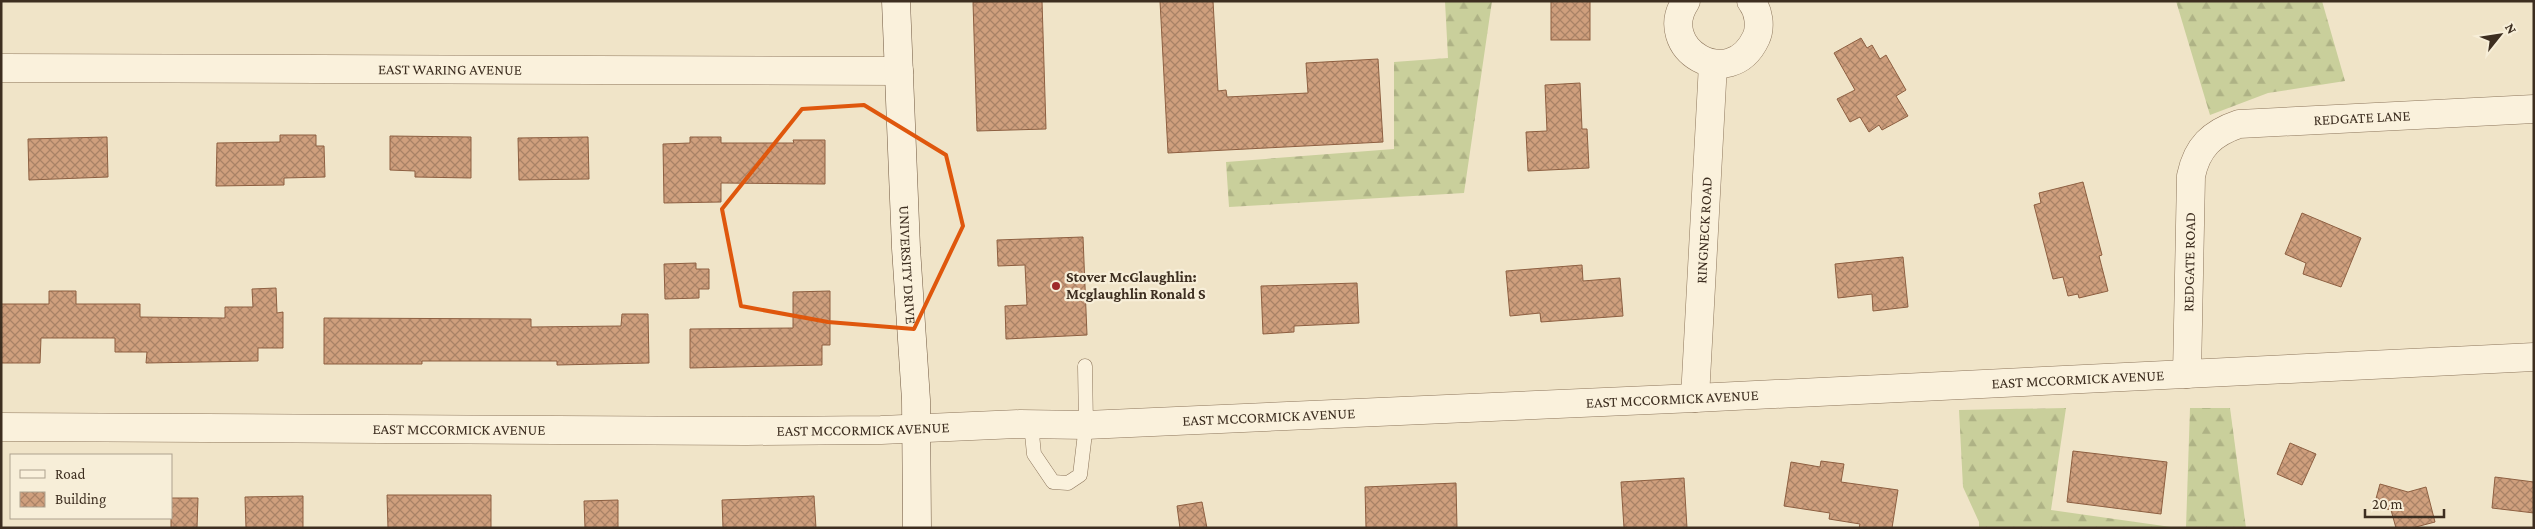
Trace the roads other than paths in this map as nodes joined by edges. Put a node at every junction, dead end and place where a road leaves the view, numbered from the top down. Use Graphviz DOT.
graph roads {
  1 [pos="896,1"];
  2 [pos="1686,1"];
  3 [pos="1751,1"];
  4 [pos="1713,64"];
  5 [pos="1,68"];
  6 [pos="899,71"];
  7 [pos="2534,109"];
  8 [pos="2199,150"];
  9 [pos="2534,357"];
  10 [pos="1085,366"];
  11 [pos="2187,374"];
  12 [pos="1695,398"];
  13 [pos="1031,424"];
  14 [pos="1086,425"];
  15 [pos="1,427"];
  16 [pos="917,429"];
  17 [pos="917,528"];
  1 -- 6 [label="street, UNIVERSITY DRIVE"];
  2 -- 4 [label="street"];
  3 -- 4 [label="street"];
  4 -- 12 [label="street, RINGNECK ROAD"];
  5 -- 6 [label="street, EAST WARING AVENUE"];
  6 -- 16 [label="street, UNIVERSITY DRIVE"];
  7 -- 8 [label="street, REDGATE LANE"];
  8 -- 11 [label="street, REDGATE ROAD"];
  9 -- 11 [label="street, EAST MCCORMICK AVENUE"];
  10 -- 14 [label="lane"];
  11 -- 12 [label="street, EAST MCCORMICK AVENUE"];
  12 -- 14 [label="street, EAST MCCORMICK AVENUE"];
  13 -- 14 [label="street, EAST MCCORMICK AVENUE"];
  13 -- 14 [label="lane"];
  13 -- 16 [label="street, EAST MCCORMICK AVENUE"];
  15 -- 16 [label="street, EAST MCCORMICK AVENUE"];
  16 -- 17 [label="street, UNIVERSITY DRIVE"];
}
